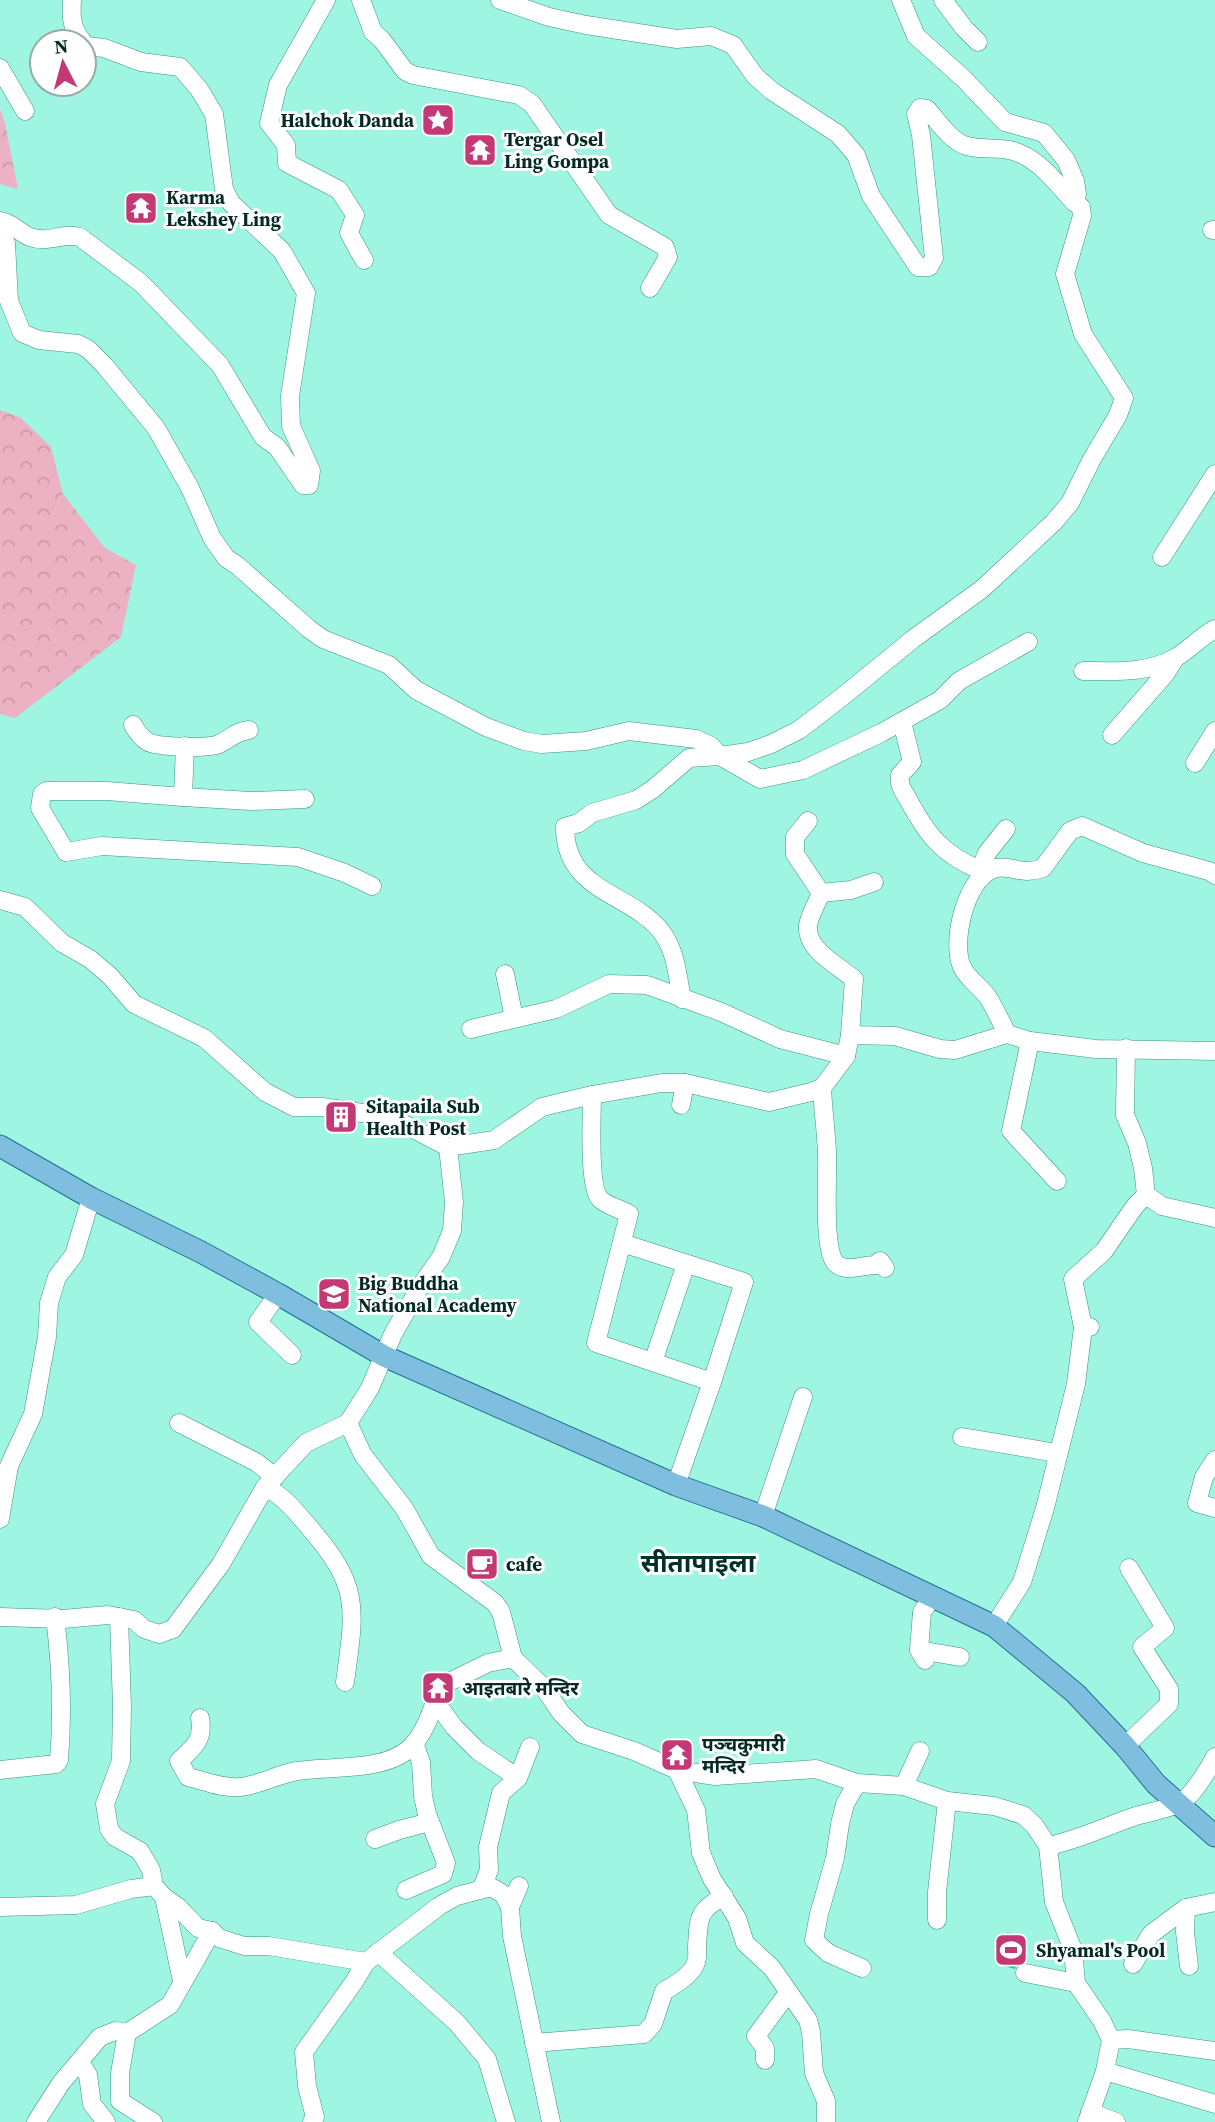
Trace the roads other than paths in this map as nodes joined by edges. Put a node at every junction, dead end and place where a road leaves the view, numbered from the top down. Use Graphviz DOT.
graph roads {
  1 [pos="72,0"];
  2 [pos="326,0"];
  3 [pos="360,0"];
  4 [pos="500,0"];
  5 [pos="901,0"];
  6 [pos="943,0"];
  7 [pos="74,28"];
  8 [pos="978,42"];
  9 [pos="98,47"];
  10 [pos="0,68"];
  11 [pos="25,111"];
  12 [pos="1074,202"];
  13 [pos="0,221"];
  14 [pos="0,233"];
  15 [pos="364,260"];
  16 [pos="650,288"];
  17 [pos="1215,474"];
  18 [pos="1162,557"];
  19 [pos="1215,629"];
  20 [pos="1028,642"];
  21 [pos="1175,658"];
  22 [pos="1083,671"];
  23 [pos="902,722"];
  24 [pos="134,725"];
  25 [pos="249,730"];
  26 [pos="1215,731"];
  27 [pos="1112,735"];
  28 [pos="185,746"];
  29 [pos="720,756"];
  30 [pos="1195,763"];
  31 [pos="183,797"];
  32 [pos="305,799"];
  33 [pos="808,821"];
  34 [pos="1102,825"];
  35 [pos="1006,829"];
  36 [pos="1143,853"];
  37 [pos="981,872"];
  38 [pos="1215,875"];
  39 [pos="874,882"];
  40 [pos="372,886"];
  41 [pos="821,893"];
  42 [pos="0,900"];
  43 [pos="505,974"];
  44 [pos="681,999"];
  45 [pos="514,1018"];
  46 [pos="471,1030"];
  47 [pos="1007,1034"];
  48 [pos="850,1035"];
  49 [pos="1030,1041"];
  50 [pos="1126,1048"];
  51 [pos="1215,1051"];
  52 [pos="846,1056"];
  53 [pos="685,1083"];
  54 [pos="822,1088"];
  55 [pos="592,1095"];
  56 [pos="681,1105"];
  57 [pos="0,1146"];
  58 [pos="449,1147"];
  59 [pos="1057,1181"];
  60 [pos="1146,1195"];
  61 [pos="91,1198"];
  62 [pos="1215,1218"];
  63 [pos="622,1243"];
  64 [pos="686,1264"];
  65 [pos="885,1268"];
  66 [pos="278,1294"];
  67 [pos="292,1355"];
  68 [pos="384,1356"];
  69 [pos="653,1362"];
  70 [pos="712,1382"];
  71 [pos="803,1397"];
  72 [pos="179,1423"];
  73 [pos="348,1423"];
  74 [pos="962,1437"];
  75 [pos="1057,1452"];
  76 [pos="1215,1460"];
  77 [pos="270,1482"];
  78 [pos="676,1485"];
  79 [pos="1215,1508"];
  80 [pos="764,1516"];
  81 [pos="0,1519"];
  82 [pos="1129,1568"];
  83 [pos="932,1597"];
  84 [pos="0,1617"];
  85 [pos="55,1617"];
  86 [pos="119,1617"];
  87 [pos="994,1626"];
  88 [pos="960,1657"];
  89 [pos="513,1658"];
  90 [pos="345,1682"];
  91 [pos="435,1701"];
  92 [pos="200,1718"];
  93 [pos="414,1743"];
  94 [pos="1125,1746"];
  95 [pos="920,1751"];
  96 [pos="1215,1757"];
  97 [pos="0,1770"];
  98 [pos="677,1770"];
  99 [pos="858,1783"];
  100 [pos="904,1786"];
  101 [pos="947,1801"];
  102 [pos="1179,1804"];
  103 [pos="430,1822"];
  104 [pos="1215,1836"];
  105 [pos="375,1839"];
  106 [pos="1048,1846"];
  107 [pos="519,1886"];
  108 [pos="482,1888"];
  109 [pos="406,1890"];
  110 [pos="159,1892"];
  111 [pos="724,1896"];
  112 [pos="1215,1902"];
  113 [pos="0,1907"];
  114 [pos="510,1907"];
  115 [pos="1186,1908"];
  116 [pos="937,1920"];
  117 [pos="212,1931"];
  118 [pos="372,1957"];
  119 [pos="1133,1964"];
  120 [pos="1189,1966"];
  121 [pos="862,1968"];
  122 [pos="1025,1973"];
  123 [pos="182,1981"];
  124 [pos="1076,1983"];
  125 [pos="788,1993"];
  126 [pos="127,2033"];
  127 [pos="1111,2040"];
  128 [pos="534,2043"];
  129 [pos="1215,2051"];
  130 [pos="765,2060"];
  131 [pos="80,2062"];
  132 [pos="1105,2071"];
  133 [pos="1215,2104"];
  134 [pos="1089,2117"];
  135 [pos="36,2122"];
  136 [pos="106,2122"];
  137 [pos="153,2122"];
  138 [pos="312,2122"];
  139 [pos="506,2122"];
  140 [pos="551,2122"];
  141 [pos="826,2122"];
  142 [pos="1116,2122"];
  1 -- 7 [label="street"];
  2 -- 15 [label="street"];
  3 -- 16 [label="street"];
  4 -- 12 [label="street"];
  5 -- 12 [label="street"];
  6 -- 8 [label="street"];
  9 -- 13 [label="street"];
  10 -- 11 [label="street"];
  12 -- 29 [label="street"];
  14 -- 29 [label="street"];
  17 -- 18 [label="street"];
  19 -- 21 [label="street"];
  20 -- 23 [label="street"];
  21 -- 22 [label="street"];
  21 -- 27 [label="street"];
  23 -- 29 [label="street"];
  23 -- 37 [label="street"];
  24 -- 28 [label="street"];
  25 -- 28 [label="street"];
  26 -- 30 [label="street"];
  28 -- 31 [label="street"];
  29 -- 44 [label="street"];
  31 -- 32 [label="street"];
  31 -- 40 [label="street"];
  33 -- 41 [label="street"];
  34 -- 36 [label="street"];
  35 -- 37 [label="street"];
  36 -- 37 [label="street"];
  36 -- 38 [label="street"];
  37 -- 47 [label="street"];
  39 -- 41 [label="street"];
  41 -- 48 [label="street"];
  42 -- 58 [label="street"];
  43 -- 45 [label="street"];
  44 -- 45 [label="street"];
  44 -- 52 [label="street"];
  45 -- 46 [label="street"];
  47 -- 48 [label="street"];
  47 -- 49 [label="street"];
  48 -- 52 [label="street"];
  49 -- 50 [label="street"];
  49 -- 59 [label="street"];
  50 -- 51 [label="street"];
  50 -- 60 [label="street"];
  52 -- 54 [label="street"];
  53 -- 54 [label="street"];
  53 -- 55 [label="street"];
  53 -- 56 [label="street"];
  54 -- 65 [label="street"];
  55 -- 58 [label="street"];
  55 -- 63 [label="street"];
  57 -- 61 [label="main road"];
  58 -- 68 [label="street"];
  60 -- 62 [label="street"];
  60 -- 75 [label="street"];
  61 -- 66 [label="main road"];
  61 -- 81 [label="street"];
  63 -- 64 [label="street"];
  63 -- 69 [label="street"];
  64 -- 69 [label="street"];
  64 -- 70 [label="street"];
  66 -- 67 [label="street"];
  66 -- 68 [label="main road"];
  68 -- 73 [label="street"];
  68 -- 78 [label="main road"];
  69 -- 70 [label="street"];
  70 -- 78 [label="street"];
  71 -- 80 [label="street"];
  72 -- 77 [label="street"];
  73 -- 77 [label="street"];
  73 -- 89 [label="street"];
  74 -- 75 [label="street"];
  75 -- 87 [label="street"];
  76 -- 79 [label="street"];
  77 -- 86 [label="street"];
  77 -- 90 [label="street"];
  78 -- 80 [label="main road"];
  80 -- 83 [label="main road"];
  82 -- 94 [label="street"];
  83 -- 87 [label="main road"];
  83 -- 88 [label="street"];
  84 -- 85 [label="street"];
  85 -- 86 [label="street"];
  85 -- 97 [label="street"];
  86 -- 110 [label="street"];
  87 -- 94 [label="main road"];
  89 -- 91 [label="street"];
  89 -- 98 [label="street"];
  91 -- 93 [label="street"];
  91 -- 108 [label="street"];
  92 -- 93 [label="street"];
  93 -- 103 [label="street"];
  94 -- 102 [label="main road"];
  95 -- 100 [label="street"];
  96 -- 102 [label="street"];
  98 -- 99 [label="street"];
  98 -- 111 [label="street"];
  99 -- 100 [label="street"];
  99 -- 121 [label="street"];
  100 -- 101 [label="street"];
  101 -- 106 [label="street"];
  101 -- 116 [label="street"];
  102 -- 104 [label="main road"];
  102 -- 106 [label="street"];
  103 -- 105 [label="street"];
  103 -- 109 [label="street"];
  106 -- 124 [label="street"];
  107 -- 114 [label="street"];
  108 -- 114 [label="street"];
  108 -- 118 [label="street"];
  110 -- 113 [label="street"];
  110 -- 117 [label="street"];
  110 -- 123 [label="street"];
  111 -- 125 [label="street"];
  111 -- 128 [label="street"];
  112 -- 115 [label="street"];
  114 -- 128 [label="street"];
  115 -- 119 [label="street"];
  115 -- 120 [label="street"];
  117 -- 118 [label="street"];
  117 -- 123 [label="street"];
  118 -- 138 [label="street"];
  118 -- 139 [label="street"];
  122 -- 124 [label="street"];
  123 -- 126 [label="street"];
  124 -- 127 [label="street"];
  125 -- 130 [label="street"];
  125 -- 141 [label="street"];
  126 -- 131 [label="street"];
  126 -- 137 [label="street"];
  127 -- 129 [label="street"];
  127 -- 132 [label="street"];
  128 -- 140 [label="street"];
  131 -- 135 [label="street"];
  131 -- 136 [label="street"];
  132 -- 133 [label="street"];
  132 -- 134 [label="street"];
  134 -- 142 [label="street"];
}
